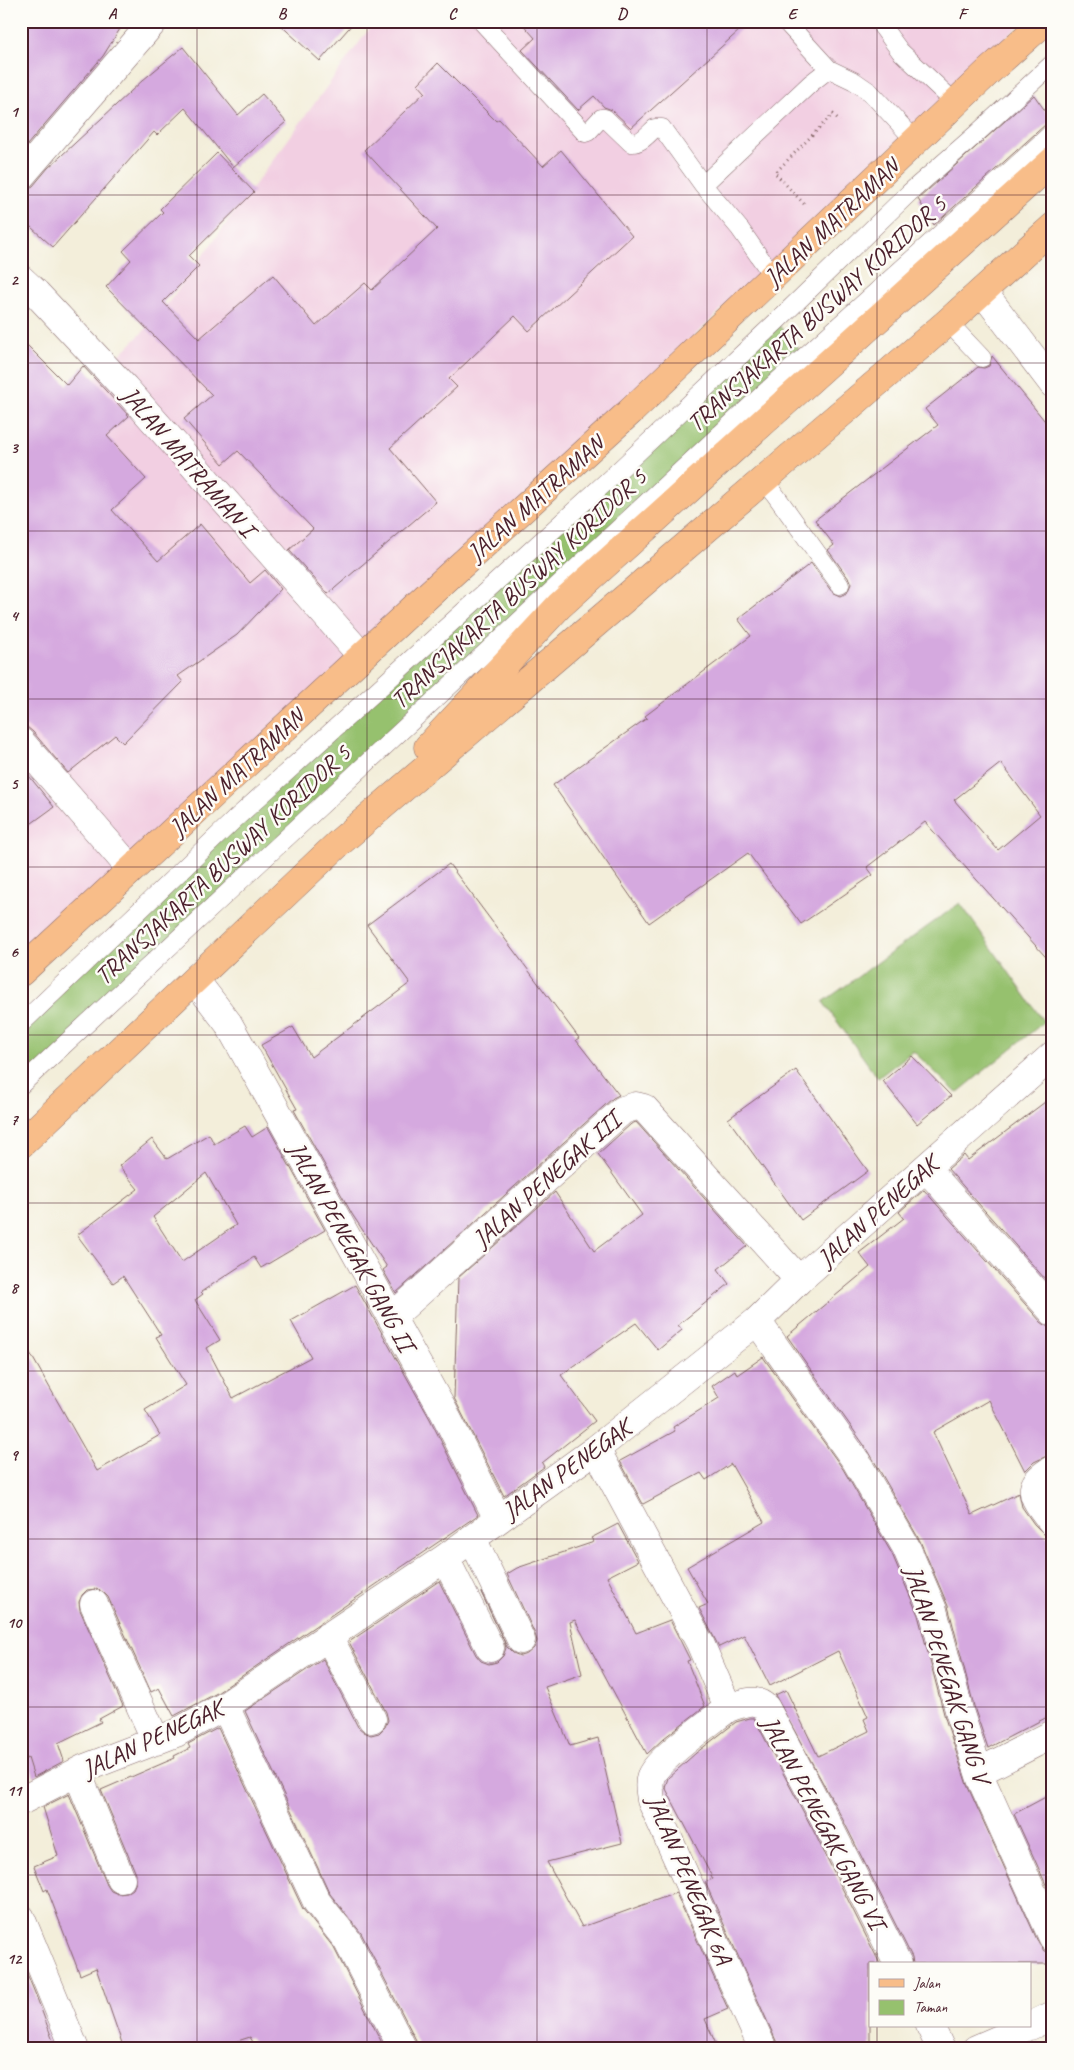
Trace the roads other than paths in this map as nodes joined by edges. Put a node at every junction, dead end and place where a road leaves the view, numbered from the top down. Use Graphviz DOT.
graph roads {
  1 [pos="154,21"];
  2 [pos="481,21"];
  3 [pos="785,21"];
  4 [pos="878,21"];
  5 [pos="1027,21"];
  6 [pos="1045,21"];
  7 [pos="1053,63"];
  8 [pos="829,69"];
  9 [pos="952,99"];
  10 [pos="1053,132"];
  11 [pos="911,136"];
  12 [pos="1053,161"];
  13 [pos="21,176"];
  14 [pos="703,185"];
  15 [pos="1053,228"];
  16 [pos="768,268"];
  17 [pos="21,279"];
  18 [pos="983,292"];
  19 [pos="948,322"];
  20 [pos="982,358"];
  21 [pos="1053,384"];
  22 [pos="764,479"];
  23 [pos="840,585"];
  24 [pos="353,646"];
  25 [pos="21,742"];
  26 [pos="340,842"];
  27 [pos="124,861"];
  28 [pos="21,958"];
  29 [pos="21,972"];
  30 [pos="195,980"];
  31 [pos="21,1024"];
  32 [pos="1053,1055"];
  33 [pos="21,1085"];
  34 [pos="21,1144"];
  35 [pos="926,1168"];
  36 [pos="799,1280"];
  37 [pos="1053,1312"];
  38 [pos="392,1317"];
  39 [pos="757,1321"];
  40 [pos="596,1450"];
  41 [pos="1053,1469"];
  42 [pos="498,1520"];
  43 [pos="1053,1523"];
  44 [pos="472,1538"];
  45 [pos="445,1558"];
  46 [pos="94,1604"];
  47 [pos="328,1636"];
  48 [pos="521,1640"];
  49 [pos="490,1648"];
  50 [pos="225,1706"];
  51 [pos="728,1708"];
  52 [pos="372,1719"];
  53 [pos="1053,1734"];
  54 [pos="156,1741"];
  55 [pos="77,1772"];
  56 [pos="979,1772"];
  57 [pos="21,1800"];
  58 [pos="121,1879"];
  59 [pos="21,1918"];
  60 [pos="1053,1938"];
  61 [pos="897,1962"];
  62 [pos="1053,2015"];
  63 [pos="931,2028"];
  64 [pos="1027,2033"];
  65 [pos="75,2049"];
  66 [pos="403,2049"];
  67 [pos="763,2049"];
  68 [pos="941,2049"];
  69 [pos="976,2049"];
  1 -- 13 [label="street"];
  2 -- 14 [label="lane"];
  3 -- 8 [label="lane"];
  4 -- 9 [label="lane"];
  5 -- 9 [label="main road, JALAN MATRAMAN"];
  6 -- 29 [label="main road, JALAN MATRAMAN"];
  7 -- 31 [label="lane, TRANSJAKARTA BUSWAY KORIDOR 5"];
  8 -- 11 [label="lane"];
  8 -- 14 [label="lane"];
  9 -- 11 [label="main road, JALAN MATRAMAN"];
  10 -- 33 [label="lane, TRANSJAKARTA BUSWAY KORIDOR 5"];
  11 -- 16 [label="main road, JALAN MATRAMAN"];
  12 -- 26 [label="main road"];
  14 -- 16 [label="lane"];
  15 -- 18 [label="main road"];
  16 -- 24 [label="main road, JALAN MATRAMAN"];
  17 -- 24 [label="street, JALAN MATRAMAN I"];
  18 -- 19 [label="main road"];
  18 -- 21 [label="street"];
  19 -- 20 [label="lane"];
  19 -- 22 [label="main road"];
  22 -- 23 [label="lane"];
  22 -- 26 [label="main road"];
  24 -- 27 [label="main road, JALAN MATRAMAN"];
  25 -- 27 [label="street"];
  26 -- 30 [label="main road"];
  27 -- 28 [label="main road, JALAN MATRAMAN"];
  30 -- 34 [label="main road"];
  30 -- 38 [label="street, JALAN PENEGAK GANG II"];
  32 -- 35 [label="street, JALAN PENEGAK"];
  35 -- 36 [label="street, JALAN PENEGAK"];
  35 -- 37 [label="street"];
  36 -- 38 [label="street, JALAN PENEGAK III"];
  36 -- 39 [label="street, JALAN PENEGAK"];
  38 -- 42 [label="street, JALAN PENEGAK GANG II"];
  39 -- 40 [label="street, JALAN PENEGAK"];
  39 -- 56 [label="street, JALAN PENEGAK GANG V"];
  40 -- 42 [label="street, JALAN PENEGAK"];
  40 -- 51 [label="street, JALAN PENEGAK GANG VI"];
  41 -- 43 [label="street"];
  42 -- 44 [label="street, JALAN PENEGAK"];
  44 -- 45 [label="street, JALAN PENEGAK"];
  44 -- 48 [label="street"];
  45 -- 47 [label="street, JALAN PENEGAK"];
  45 -- 49 [label="street"];
  46 -- 54 [label="street"];
  47 -- 50 [label="street, JALAN PENEGAK"];
  47 -- 52 [label="street"];
  50 -- 54 [label="street, JALAN PENEGAK"];
  50 -- 66 [label="street"];
  51 -- 61 [label="street, JALAN PENEGAK GANG VI"];
  51 -- 67 [label="street, JALAN PENEGAK 6A"];
  53 -- 56 [label="street"];
  54 -- 55 [label="street, JALAN PENEGAK"];
  55 -- 57 [label="street, JALAN PENEGAK"];
  55 -- 58 [label="street"];
  56 -- 60 [label="street, JALAN PENEGAK GANG V"];
  59 -- 65 [label="street"];
  62 -- 64 [label="street"];
  63 -- 68 [label="street"];
  64 -- 69 [label="street"];
}
